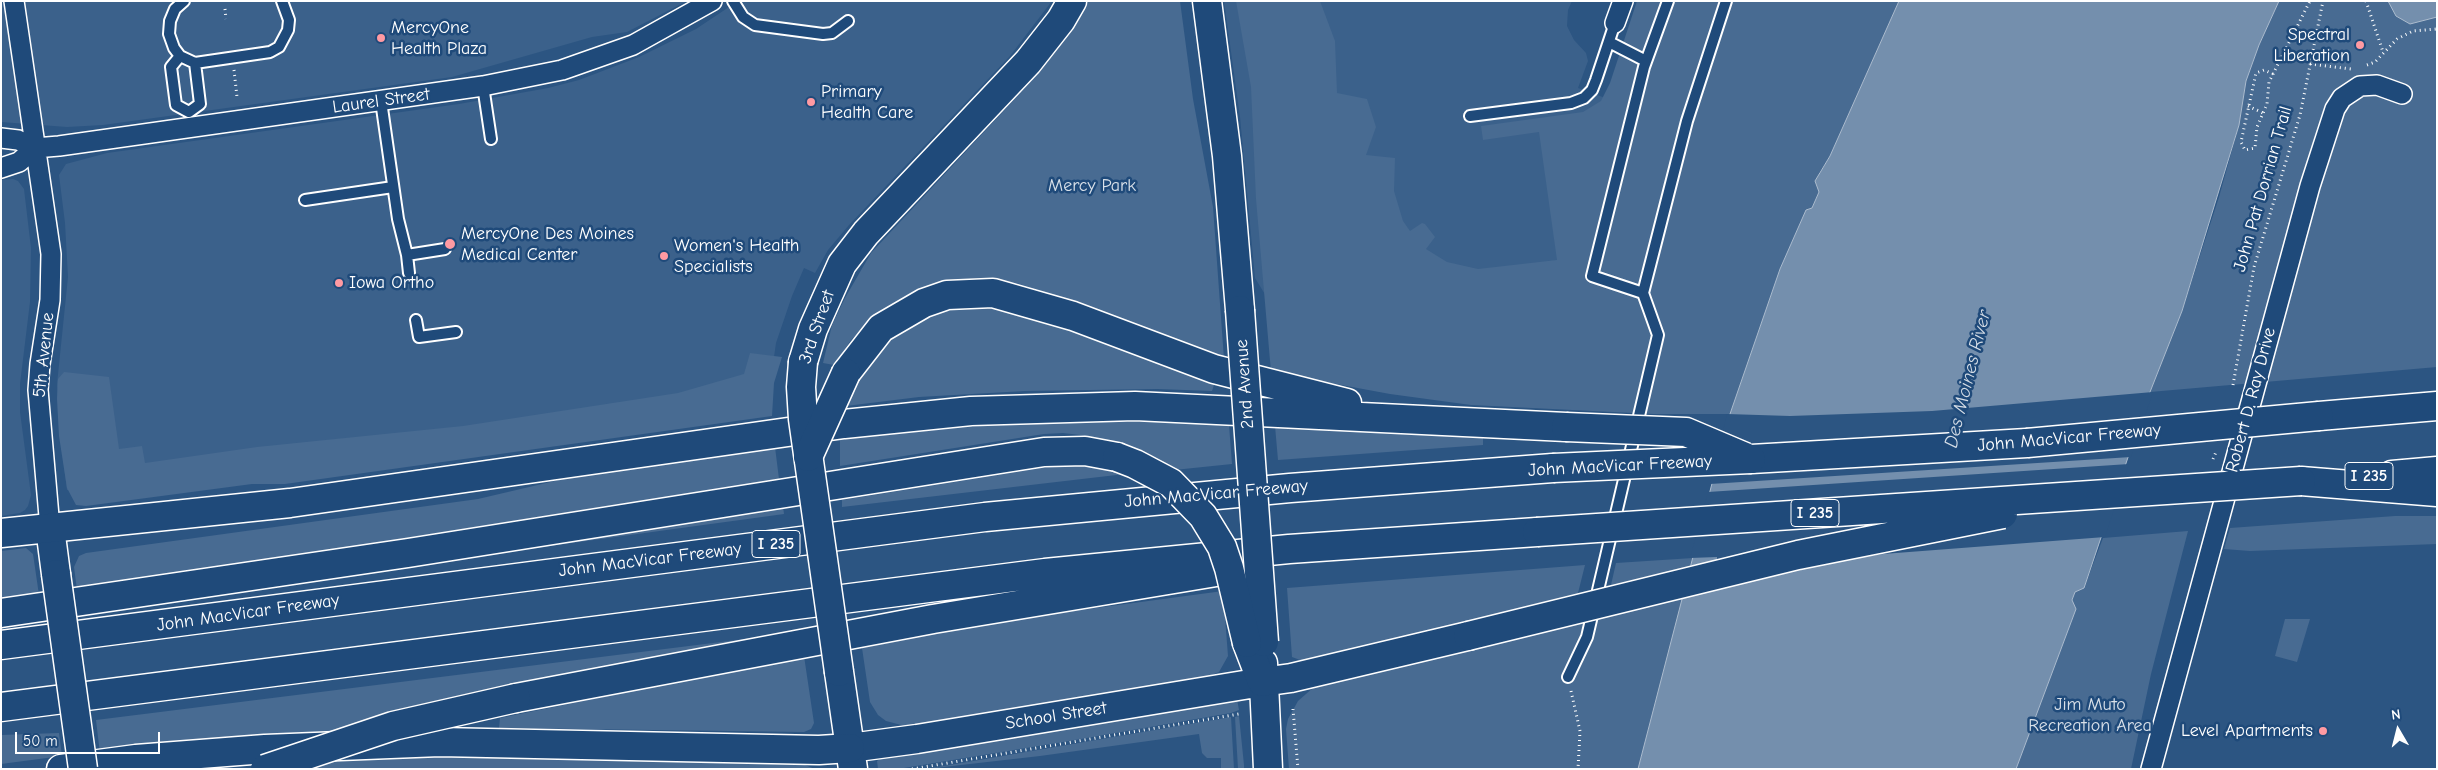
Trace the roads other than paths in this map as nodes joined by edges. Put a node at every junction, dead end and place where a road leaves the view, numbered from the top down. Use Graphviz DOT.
graph roads {
  1 [pos="14,1"];
  2 [pos="184,1"];
  3 [pos="282,1"];
  4 [pos="712,1"];
  5 [pos="733,1"];
  6 [pos="1072,1"];
  7 [pos="1208,1"];
  8 [pos="1623,1"];
  9 [pos="1668,1"];
  10 [pos="1726,1"];
  11 [pos="848,21"];
  12 [pos="1615,23"];
  13 [pos="1609,42"];
  14 [pos="180,56"];
  15 [pos="1646,61"];
  16 [pos="195,63"];
  17 [pos="483,86"];
  18 [pos="2402,94"];
  19 [pos="381,101"];
  20 [pos="1470,116"];
  21 [pos="190,120"];
  22 [pos="1,138"];
  23 [pos="491,139"];
  24 [pos="35,148"];
  25 [pos="1,168"];
  26 [pos="394,187"];
  27 [pos="305,200"];
  28 [pos="445,249"];
  29 [pos="407,255"];
  30 [pos="410,273"];
  31 [pos="1643,293"];
  32 [pos="416,320"];
  33 [pos="456,332"];
  34 [pos="2437,406"];
  35 [pos="1402,418"];
  36 [pos="808,457"];
  37 [pos="1751,459"];
  38 [pos="2437,471"];
  39 [pos="2301,481"];
  40 [pos="2437,492"];
  41 [pos="2092,494"];
  42 [pos="50,528"];
  43 [pos="1,533"];
  44 [pos="1422,540"];
  45 [pos="1,613"];
  46 [pos="1255,643"];
  47 [pos="1,645"];
  48 [pos="1568,677"];
  49 [pos="1262,682"];
  50 [pos="1,707"];
  51 [pos="851,758"];
  52 [pos="62,769"];
  53 [pos="83,769"];
  54 [pos="266,769"];
  55 [pos="1268,769"];
  56 [pos="2151,769"];
  1 -- 24 [label="street, 5th Avenue"];
  2 -- 14 [label="lane"];
  3 -- 16 [label="lane"];
  4 -- 17 [label="street, Laurel Street"];
  5 -- 11 [label="lane"];
  6 -- 36 [label="main road, 3rd Street, bridge"];
  7 -- 46 [label="main road, 2nd Avenue, bridge"];
  8 -- 12 [label="street"];
  9 -- 15 [label="lane"];
  10 -- 31 [label="lane"];
  12 -- 13 [label="lane"];
  13 -- 15 [label="lane"];
  13 -- 20 [label="lane"];
  14 -- 16 [label="lane"];
  14 -- 21 [label="lane"];
  15 -- 31 [label="lane"];
  16 -- 21 [label="lane"];
  17 -- 19 [label="street, Laurel Street"];
  17 -- 23 [label="lane"];
  18 -- 56 [label="street, Robert D. Ray Drive"];
  19 -- 21 [label="street, Laurel Street"];
  19 -- 26 [label="lane"];
  21 -- 24 [label="street, Laurel Street"];
  22 -- 24 [label="street, Laurel Street"];
  24 -- 25 [label="street"];
  24 -- 42 [label="street, 5th Avenue"];
  26 -- 27 [label="lane"];
  26 -- 29 [label="lane"];
  28 -- 29 [label="lane"];
  29 -- 30 [label="lane"];
  31 -- 48 [label="lane"];
  32 -- 33 [label="lane"];
  34 -- 37 [label="main road, John MacVicar Freeway / I 235, bridge"];
  35 -- 36 [label="main road, bridge"];
  35 -- 37 [label="main road, bridge"];
  35 -- 42 [label="main road"];
  36 -- 51 [label="main road, 3rd Street, bridge"];
  37 -- 47 [label="main road, John MacVicar Freeway / I 235, bridge"];
  38 -- 39 [label="main road, I 235"];
  39 -- 40 [label="main road"];
  39 -- 41 [label="main road, I 235, bridge"];
  41 -- 44 [label="main road, I 235, bridge"];
  41 -- 49 [label="main road, School Street, bridge"];
  42 -- 43 [label="main road"];
  42 -- 53 [label="main road, 5th Avenue, bridge"];
  44 -- 50 [label="main road, I 235"];
  44 -- 54 [label="main road, bridge"];
  45 -- 46 [label="main road, bridge"];
  46 -- 49 [label="main road"];
  49 -- 51 [label="main road, School Street"];
  49 -- 55 [label="main road"];
  51 -- 52 [label="main road, School Street"];
}
